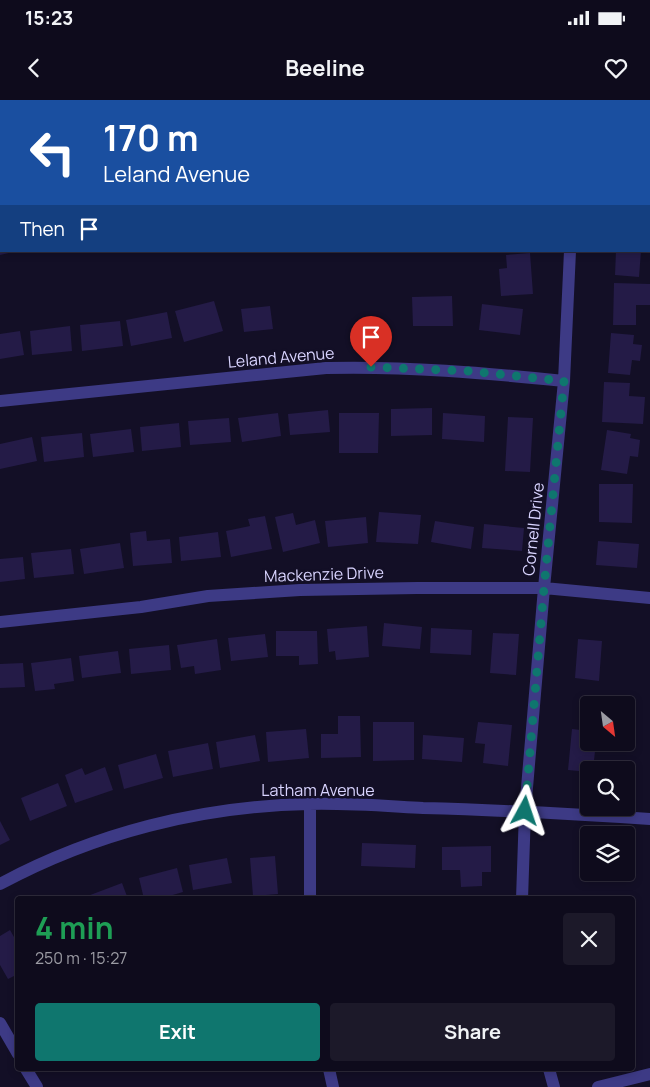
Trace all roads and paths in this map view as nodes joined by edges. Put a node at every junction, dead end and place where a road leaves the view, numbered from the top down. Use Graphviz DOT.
graph roads {
  1 [pos="570,252"];
  2 [pos="564,381"];
  3 [pos="0,401"];
  4 [pos="544,588"];
  5 [pos="650,598"];
  6 [pos="0,622"];
  7 [pos="310,804"];
  8 [pos="525,811"];
  9 [pos="650,820"];
  10 [pos="0,884"];
  11 [pos="310,896"];
  12 [pos="522,896"];
  13 [pos="0,1023"];
  14 [pos="15,1049"];
  15 [pos="27,1071"];
  16 [pos="329,1071"];
  17 [pos="550,1071"];
  18 [pos="650,1074"];
  19 [pos="36,1087"];
  20 [pos="333,1087"];
  21 [pos="554,1087"];
  22 [pos="598,1087"];
  1 -- 2 [label="street, Cornell Drive"];
  2 -- 3 [label="street, Leland Avenue"];
  2 -- 4 [label="street, Cornell Drive"];
  4 -- 5 [label="street, Mackenzie Drive"];
  4 -- 6 [label="street, Mackenzie Drive"];
  4 -- 8 [label="street, Cornell Drive"];
  7 -- 8 [label="street, Latham Avenue"];
  7 -- 10 [label="street, Latham Avenue"];
  7 -- 11 [label="street"];
  8 -- 9 [label="street, Latham Avenue"];
  8 -- 12 [label="street, Cornell Drive"];
  13 -- 14 [label="street"];
  15 -- 19 [label="street"];
  16 -- 20 [label="street"];
  17 -- 21 [label="street"];
  18 -- 22 [label="street"];
}
